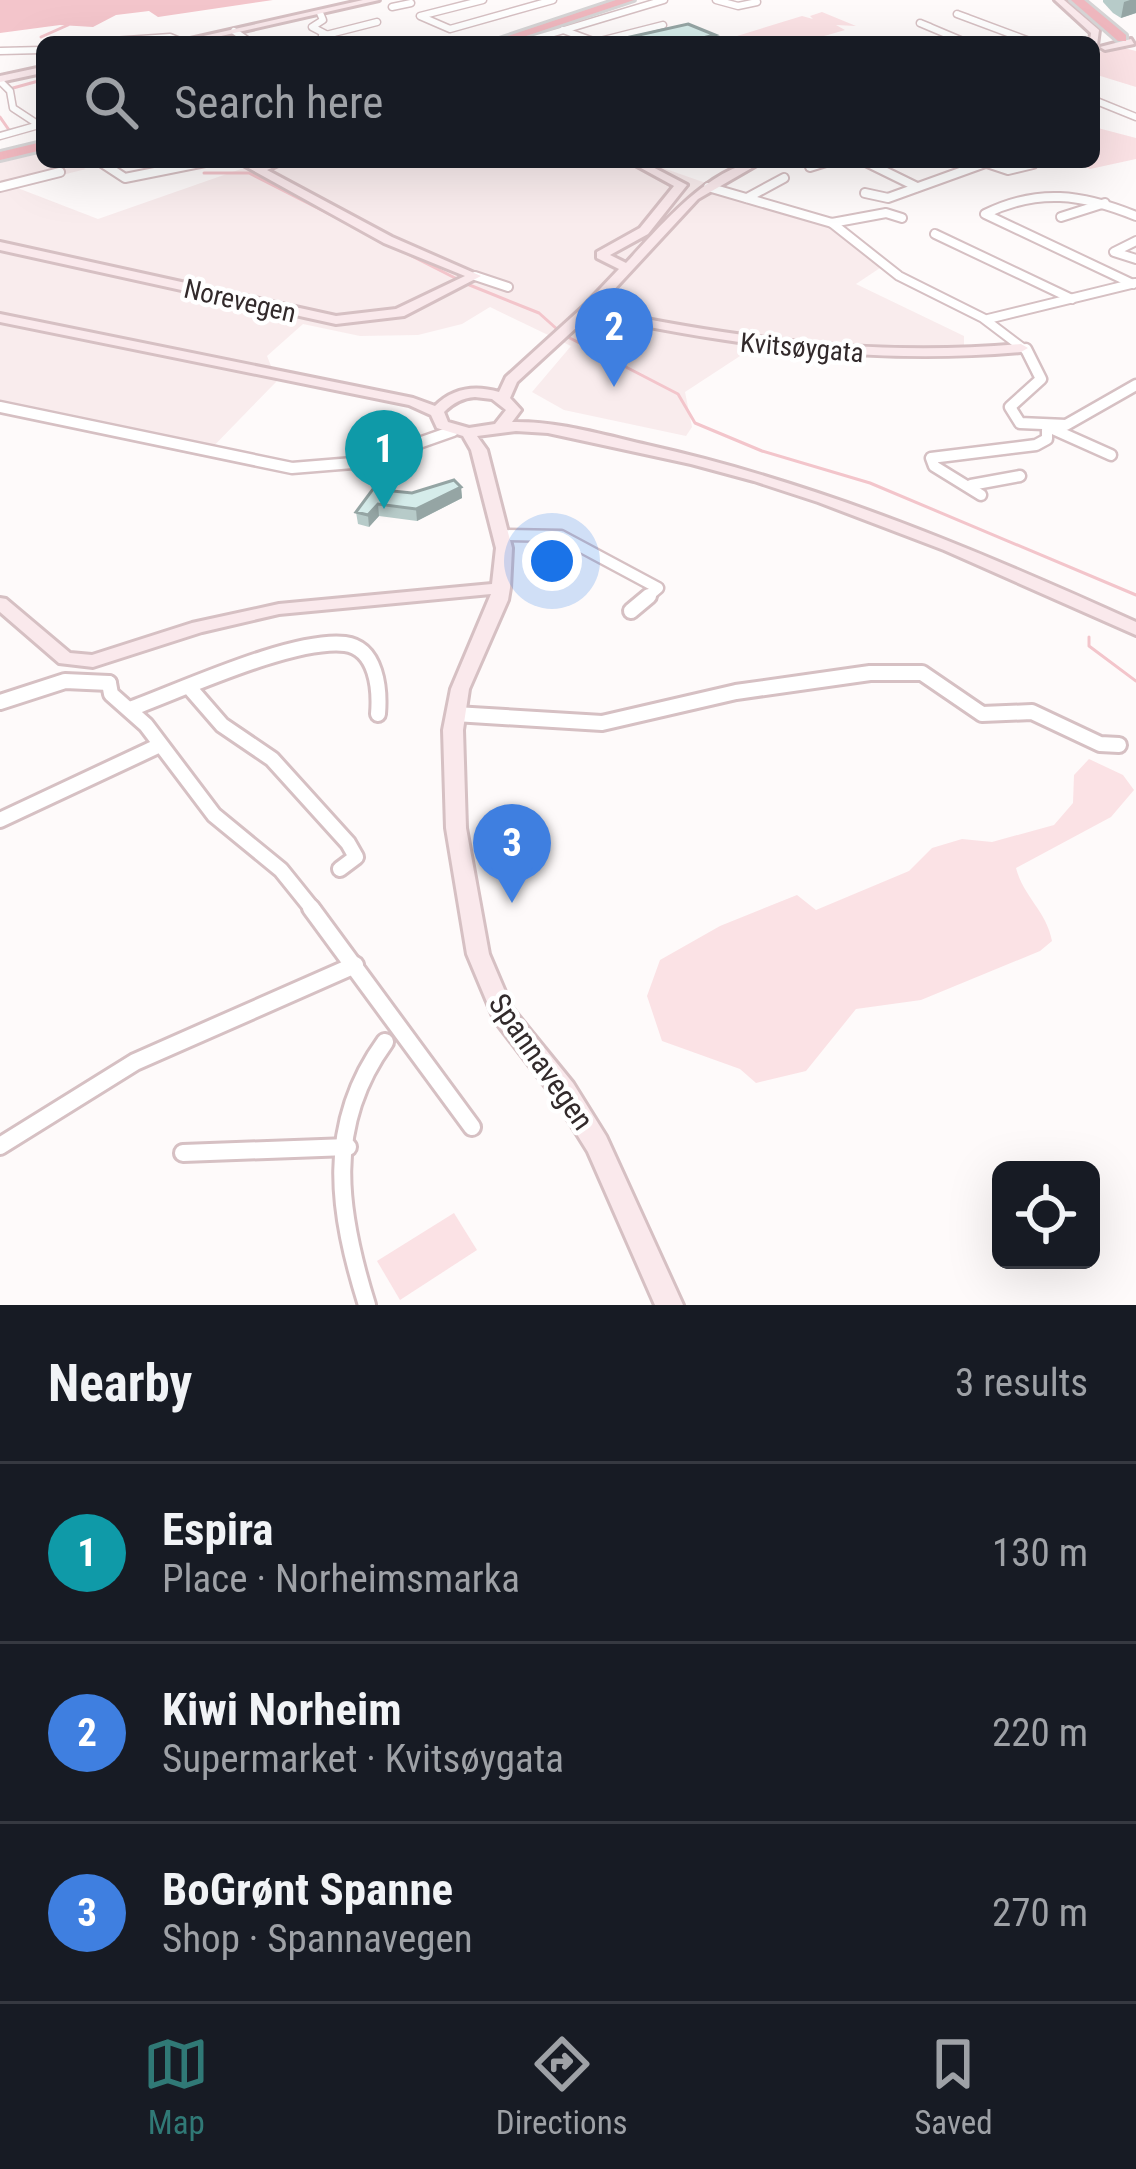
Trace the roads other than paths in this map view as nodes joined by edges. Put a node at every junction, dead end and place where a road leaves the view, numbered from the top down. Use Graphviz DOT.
graph roads {
  1 [pos="375,0"];
  2 [pos="441,0"];
  3 [pos="483,0"];
  4 [pos="664,0"];
  5 [pos="716,0"];
  6 [pos="1060,0"];
  7 [pos="1077,0"];
  8 [pos="550,1"];
  9 [pos="757,2"];
  10 [pos="409,3"];
  11 [pos="628,4"];
  12 [pos="454,6"];
  13 [pos="392,7"];
  14 [pos="321,8"];
  15 [pos="428,12"];
  16 [pos="968,17"];
  17 [pos="377,22"];
  18 [pos="663,25"];
  19 [pos="930,27"];
  20 [pos="563,30"];
  21 [pos="678,30"];
  22 [pos="233,31"];
  23 [pos="210,36"];
  24 [pos="241,36"];
  25 [pos="322,36"];
  26 [pos="515,36"];
  27 [pos="544,36"];
  28 [pos="580,36"];
  29 [pos="620,36"];
  30 [pos="951,36"];
  31 [pos="1017,36"];
  32 [pos="1097,36"];
  33 [pos="1132,38"];
  34 [pos="1100,46"];
  35 [pos="36,50"];
  36 [pos="0,51"];
  37 [pos="36,71"];
  38 [pos="0,80"];
  39 [pos="1100,103"];
  40 [pos="1136,117"];
  41 [pos="36,123"];
  42 [pos="36,127"];
  43 [pos="0,136"];
  44 [pos="36,148"];
  45 [pos="0,157"];
  46 [pos="109,168"];
  47 [pos="179,168"];
  48 [pos="254,168"];
  49 [pos="263,168"];
  50 [pos="647,168"];
  51 [pos="746,168"];
  52 [pos="878,168"];
  53 [pos="968,168"];
  54 [pos="257,170"];
  55 [pos="60,172"];
  56 [pos="784,178"];
  57 [pos="0,187"];
  58 [pos="916,187"];
  59 [pos="706,189"];
  60 [pos="865,193"];
  61 [pos="747,199"];
  62 [pos="1106,203"];
  63 [pos="1136,216"];
  64 [pos="1061,217"];
  65 [pos="902,218"];
  66 [pos="832,223"];
  67 [pos="935,234"];
  68 [pos="1136,241"];
  69 [pos="0,246"];
  70 [pos="1136,259"];
  71 [pos="627,268"];
  72 [pos="475,276"];
  73 [pos="1135,283"];
  74 [pos="508,287"];
  75 [pos="1072,299"];
  76 [pos="586,311"];
  77 [pos="0,316"];
  78 [pos="988,319"];
  79 [pos="1021,348"];
  80 [pos="542,352"];
  81 [pos="1136,385"];
  82 [pos="478,393"];
  83 [pos="449,399"];
  84 [pos="508,403"];
  85 [pos="0,407"];
  86 [pos="449,424"];
  87 [pos="496,430"];
  88 [pos="1051,430"];
  89 [pos="1111,455"];
  90 [pos="481,459"];
  91 [pos="1020,476"];
  92 [pos="502,535"];
  93 [pos="501,588"];
  94 [pos="0,603"];
  95 [pos="632,611"];
  96 [pos="1136,625"];
  97 [pos="111,658"];
  98 [pos="109,683"];
  99 [pos="190,687"];
  100 [pos="0,702"];
  101 [pos="130,709"];
  102 [pos="379,714"];
  103 [pos="455,714"];
  104 [pos="160,745"];
  105 [pos="1119,745"];
  106 [pos="0,820"];
  107 [pos="340,869"];
  108 [pos="356,965"];
  109 [pos="385,1042"];
  110 [pos="472,1126"];
  111 [pos="0,1146"];
  112 [pos="348,1147"];
  113 [pos="183,1153"];
  114 [pos="367,1305"];
  115 [pos="669,1305"];
  1 -- 14 [label="main road"];
  2 -- 12 [label="street"];
  3 -- 12 [label="street"];
  4 -- 11 [label="street"];
  5 -- 9 [label="street"];
  6 -- 32 [label="main road"];
  7 -- 33 [label="highway"];
  8 -- 15 [label="street"];
  10 -- 13 [label="street"];
  10 -- 15 [label="street"];
  11 -- 18 [label="street"];
  11 -- 20 [label="street"];
  11 -- 26 [label="highway"];
  12 -- 15 [label="street"];
  14 -- 22 [label="main road"];
  14 -- 25 [label="street"];
  16 -- 31 [label="street"];
  17 -- 25 [label="street"];
  18 -- 21 [label="street"];
  18 -- 29 [label="street"];
  19 -- 30 [label="street"];
  20 -- 27 [label="street"];
  20 -- 28 [label="street"];
  22 -- 23 [label="main road"];
  22 -- 24 [label="street"];
  33 -- 34 [label="main road"];
  35 -- 36 [label="street"];
  37 -- 38 [label="main road"];
  38 -- 41 [label="street"];
  39 -- 40 [label="street"];
  42 -- 43 [label="street"];
  44 -- 45 [label="highway"];
  46 -- 47 [label="street"];
  48 -- 54 [label="main road"];
  49 -- 54 [label="main road"];
  50 -- 71 [label="main road"];
  51 -- 59 [label="main road"];
  52 -- 58 [label="street"];
  53 -- 58 [label="street"];
  54 -- 72 [label="main road"];
  55 -- 57 [label="street"];
  56 -- 61 [label="street"];
  58 -- 60 [label="street"];
  59 -- 61 [label="street"];
  59 -- 71 [label="main road"];
  61 -- 66 [label="street"];
  62 -- 63 [label="street"];
  62 -- 64 [label="street"];
  62 -- 73 [label="street"];
  65 -- 66 [label="street"];
  66 -- 78 [label="street"];
  67 -- 75 [label="street"];
  68 -- 70 [label="street"];
  69 -- 72 [label="main road, Norevegen"];
  71 -- 76 [label="main road"];
  72 -- 74 [label="street"];
  73 -- 75 [label="street"];
  75 -- 78 [label="street"];
  76 -- 79 [label="main road, Kvitsøygata"];
  76 -- 80 [label="main road"];
  77 -- 83 [label="main road"];
  77 -- 86 [label="main road"];
  78 -- 79 [label="street"];
  79 -- 88 [label="street"];
  80 -- 82 [label="main road"];
  80 -- 84 [label="main road"];
  81 -- 88 [label="street"];
  82 -- 83 [label="main road"];
  82 -- 84 [label="main road"];
  83 -- 86 [label="main road"];
  84 -- 87 [label="main road"];
  84 -- 96 [label="main road"];
  85 -- 86 [label="street"];
  86 -- 87 [label="main road"];
  86 -- 90 [label="main road, Spannavegen"];
  87 -- 90 [label="main road"];
  87 -- 96 [label="main road"];
  88 -- 89 [label="street"];
  88 -- 91 [label="street"];
  90 -- 92 [label="main road, Spannavegen"];
  92 -- 93 [label="main road, Spannavegen"];
  92 -- 95 [label="street"];
  93 -- 97 [label="main road"];
  93 -- 103 [label="main road, Spannavegen"];
  94 -- 97 [label="main road"];
  97 -- 98 [label="street"];
  98 -- 100 [label="street"];
  98 -- 101 [label="street"];
  99 -- 101 [label="street"];
  99 -- 102 [label="street"];
  99 -- 107 [label="street"];
  101 -- 104 [label="street"];
  103 -- 105 [label="street"];
  103 -- 115 [label="main road, Spannavegen"];
  104 -- 106 [label="street"];
  104 -- 108 [label="street"];
  108 -- 110 [label="street"];
  108 -- 111 [label="street"];
  109 -- 112 [label="street"];
  112 -- 113 [label="street"];
  112 -- 114 [label="street"];
}
